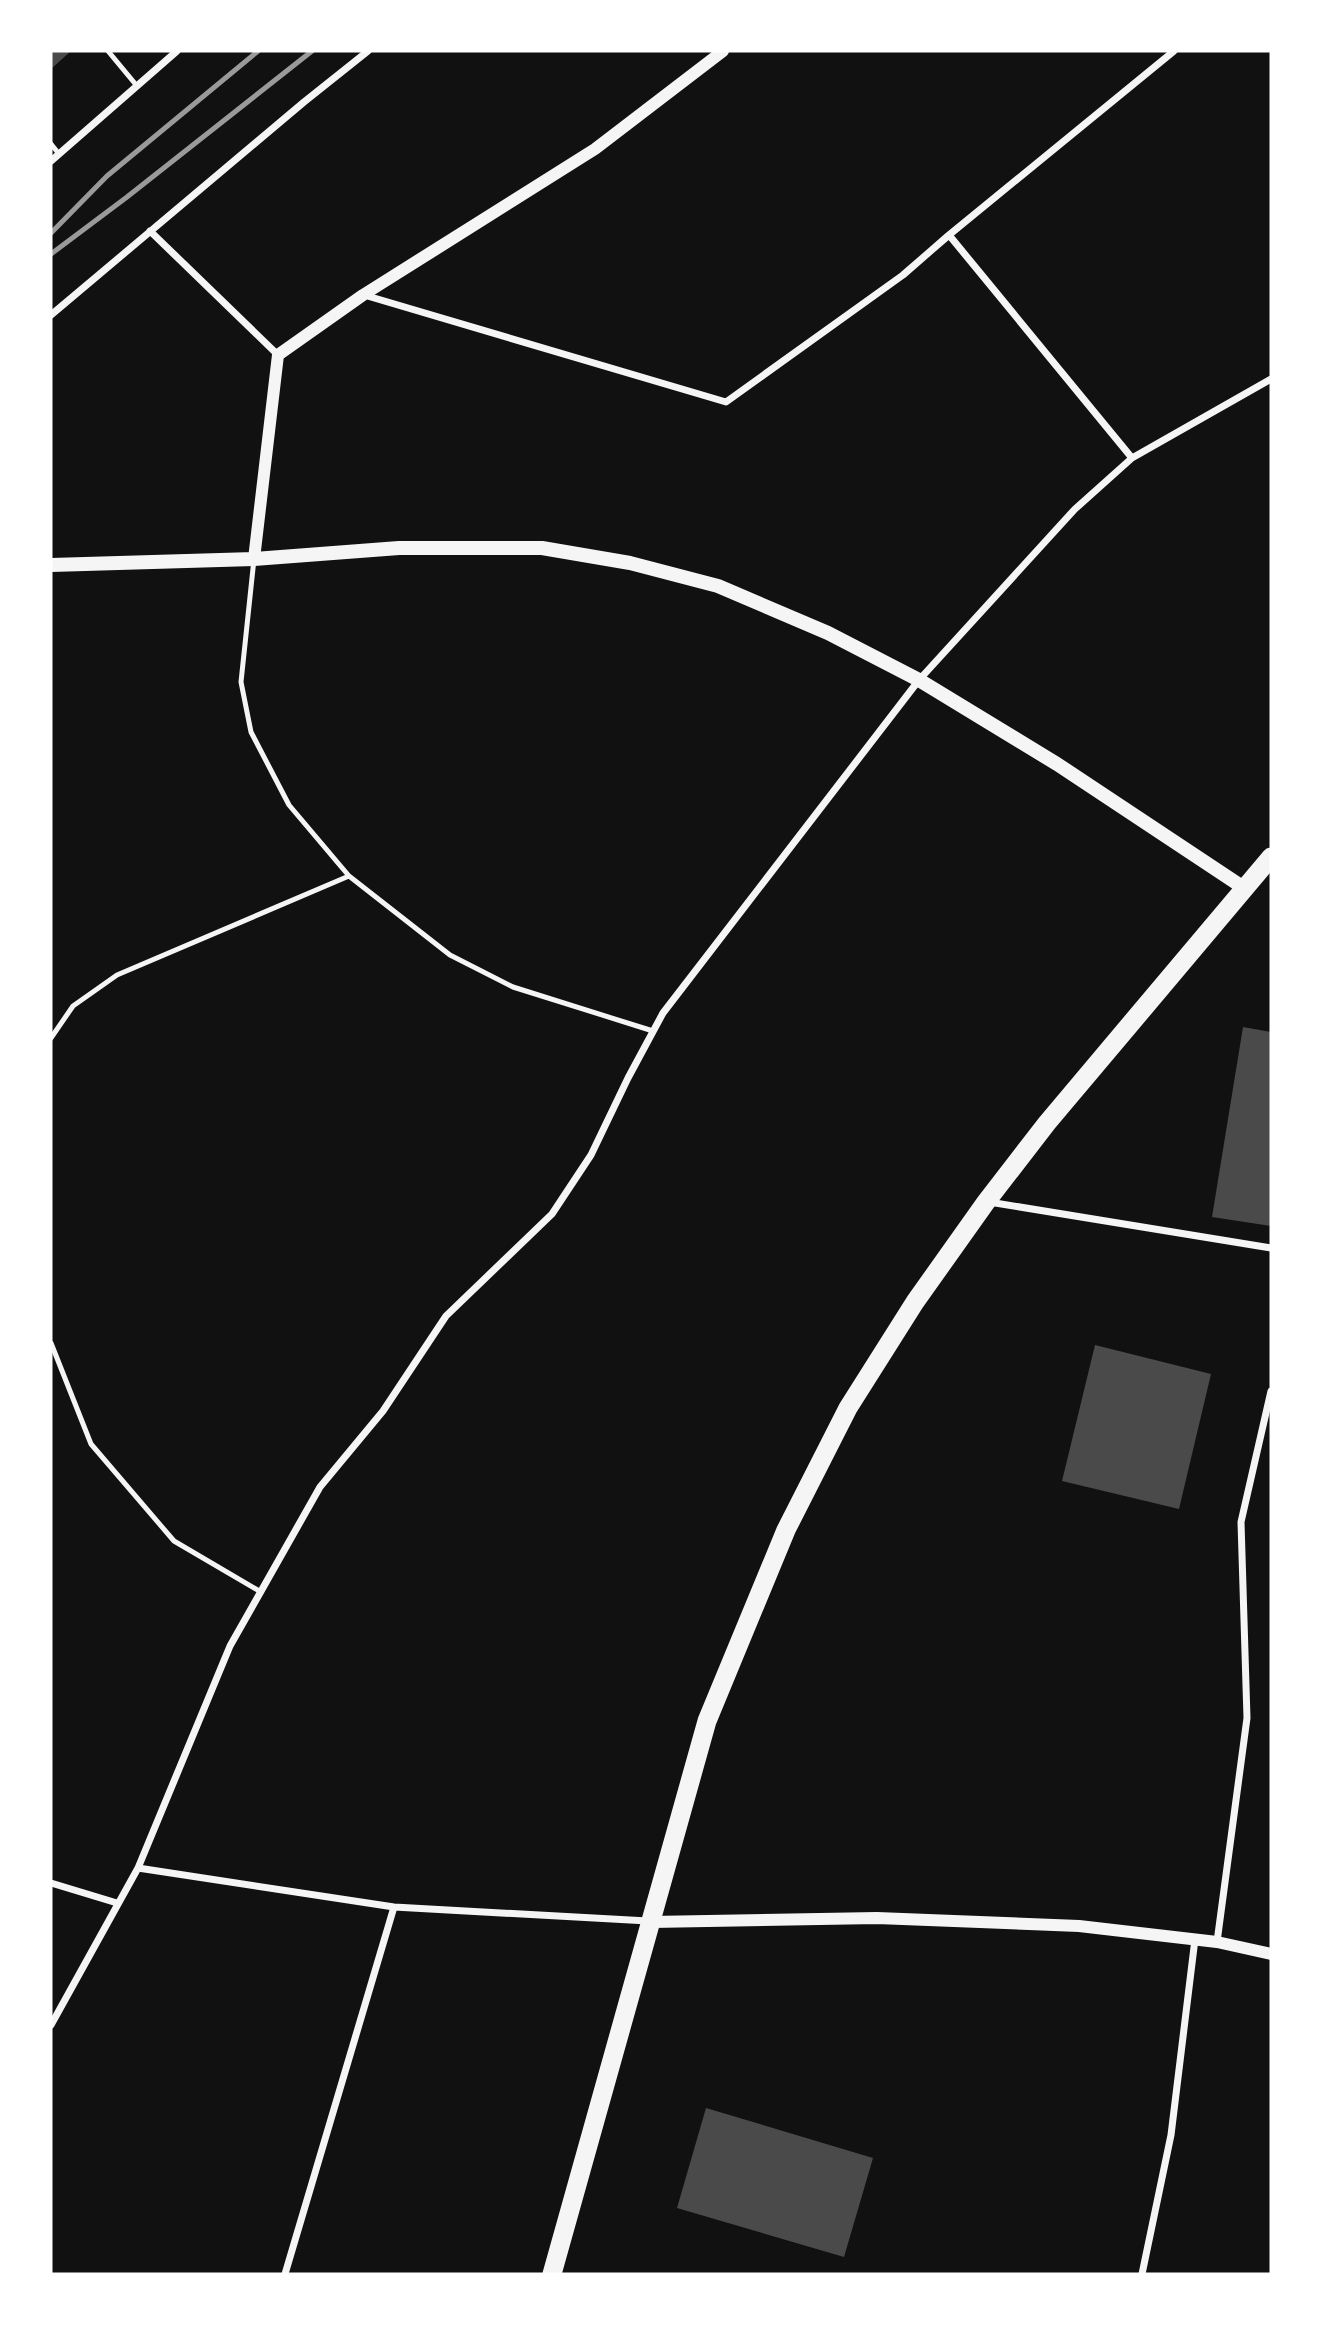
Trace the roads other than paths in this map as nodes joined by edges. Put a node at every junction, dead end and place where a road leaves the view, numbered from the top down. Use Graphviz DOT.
graph roads {
  1 [pos="108,51"];
  2 [pos="177,51"];
  3 [pos="368,51"];
  4 [pos="723,51"];
  5 [pos="1174,51"];
  6 [pos="137,86"];
  7 [pos="51,144"];
  8 [pos="59,154"];
  9 [pos="51,162"];
  10 [pos="150,231"];
  11 [pos="949,235"];
  12 [pos="363,295"];
  13 [pos="51,315"];
  14 [pos="278,355"];
  15 [pos="1271,379"];
  16 [pos="1132,458"];
  17 [pos="254,559"];
  18 [pos="51,565"];
  19 [pos="919,680"];
  20 [pos="1271,857"];
  21 [pos="349,876"];
  22 [pos="1244,888"];
  23 [pos="653,1031"];
  24 [pos="51,1038"];
  25 [pos="986,1202"];
  26 [pos="1271,1248"];
  27 [pos="51,1343"];
  28 [pos="1271,1391"];
  29 [pos="261,1592"];
  30 [pos="138,1868"];
  31 [pos="51,1884"];
  32 [pos="117,1903"];
  33 [pos="394,1907"];
  34 [pos="651,1922"];
  35 [pos="1195,1939"];
  36 [pos="1217,1941"];
  37 [pos="1271,1954"];
  38 [pos="51,2025"];
  39 [pos="285,2274"];
  40 [pos="552,2274"];
  41 [pos="1142,2274"];
  1 -- 6 [label="lane"];
  2 -- 6 [label="street"];
  3 -- 10 [label="street"];
  4 -- 12 [label="street"];
  5 -- 11 [label="street"];
  6 -- 8 [label="street"];
  7 -- 8 [label="lane"];
  8 -- 9 [label="street"];
  10 -- 13 [label="street"];
  10 -- 14 [label="street"];
  11 -- 12 [label="street"];
  11 -- 16 [label="street"];
  12 -- 14 [label="street"];
  14 -- 17 [label="street"];
  15 -- 16 [label="street"];
  16 -- 19 [label="street"];
  17 -- 18 [label="main road"];
  17 -- 19 [label="main road"];
  17 -- 21 [label="lane"];
  19 -- 22 [label="main road"];
  19 -- 23 [label="street"];
  20 -- 22 [label="highway"];
  21 -- 23 [label="lane"];
  21 -- 24 [label="lane"];
  22 -- 25 [label="highway"];
  23 -- 29 [label="street"];
  25 -- 26 [label="street"];
  25 -- 34 [label="highway"];
  27 -- 29 [label="lane"];
  28 -- 36 [label="street"];
  29 -- 30 [label="street"];
  30 -- 32 [label="street"];
  30 -- 33 [label="street"];
  31 -- 32 [label="street"];
  32 -- 38 [label="street"];
  33 -- 34 [label="street"];
  33 -- 39 [label="street"];
  34 -- 35 [label="street"];
  34 -- 40 [label="highway"];
  35 -- 36 [label="street"];
  35 -- 41 [label="street"];
  36 -- 37 [label="street"];
}
